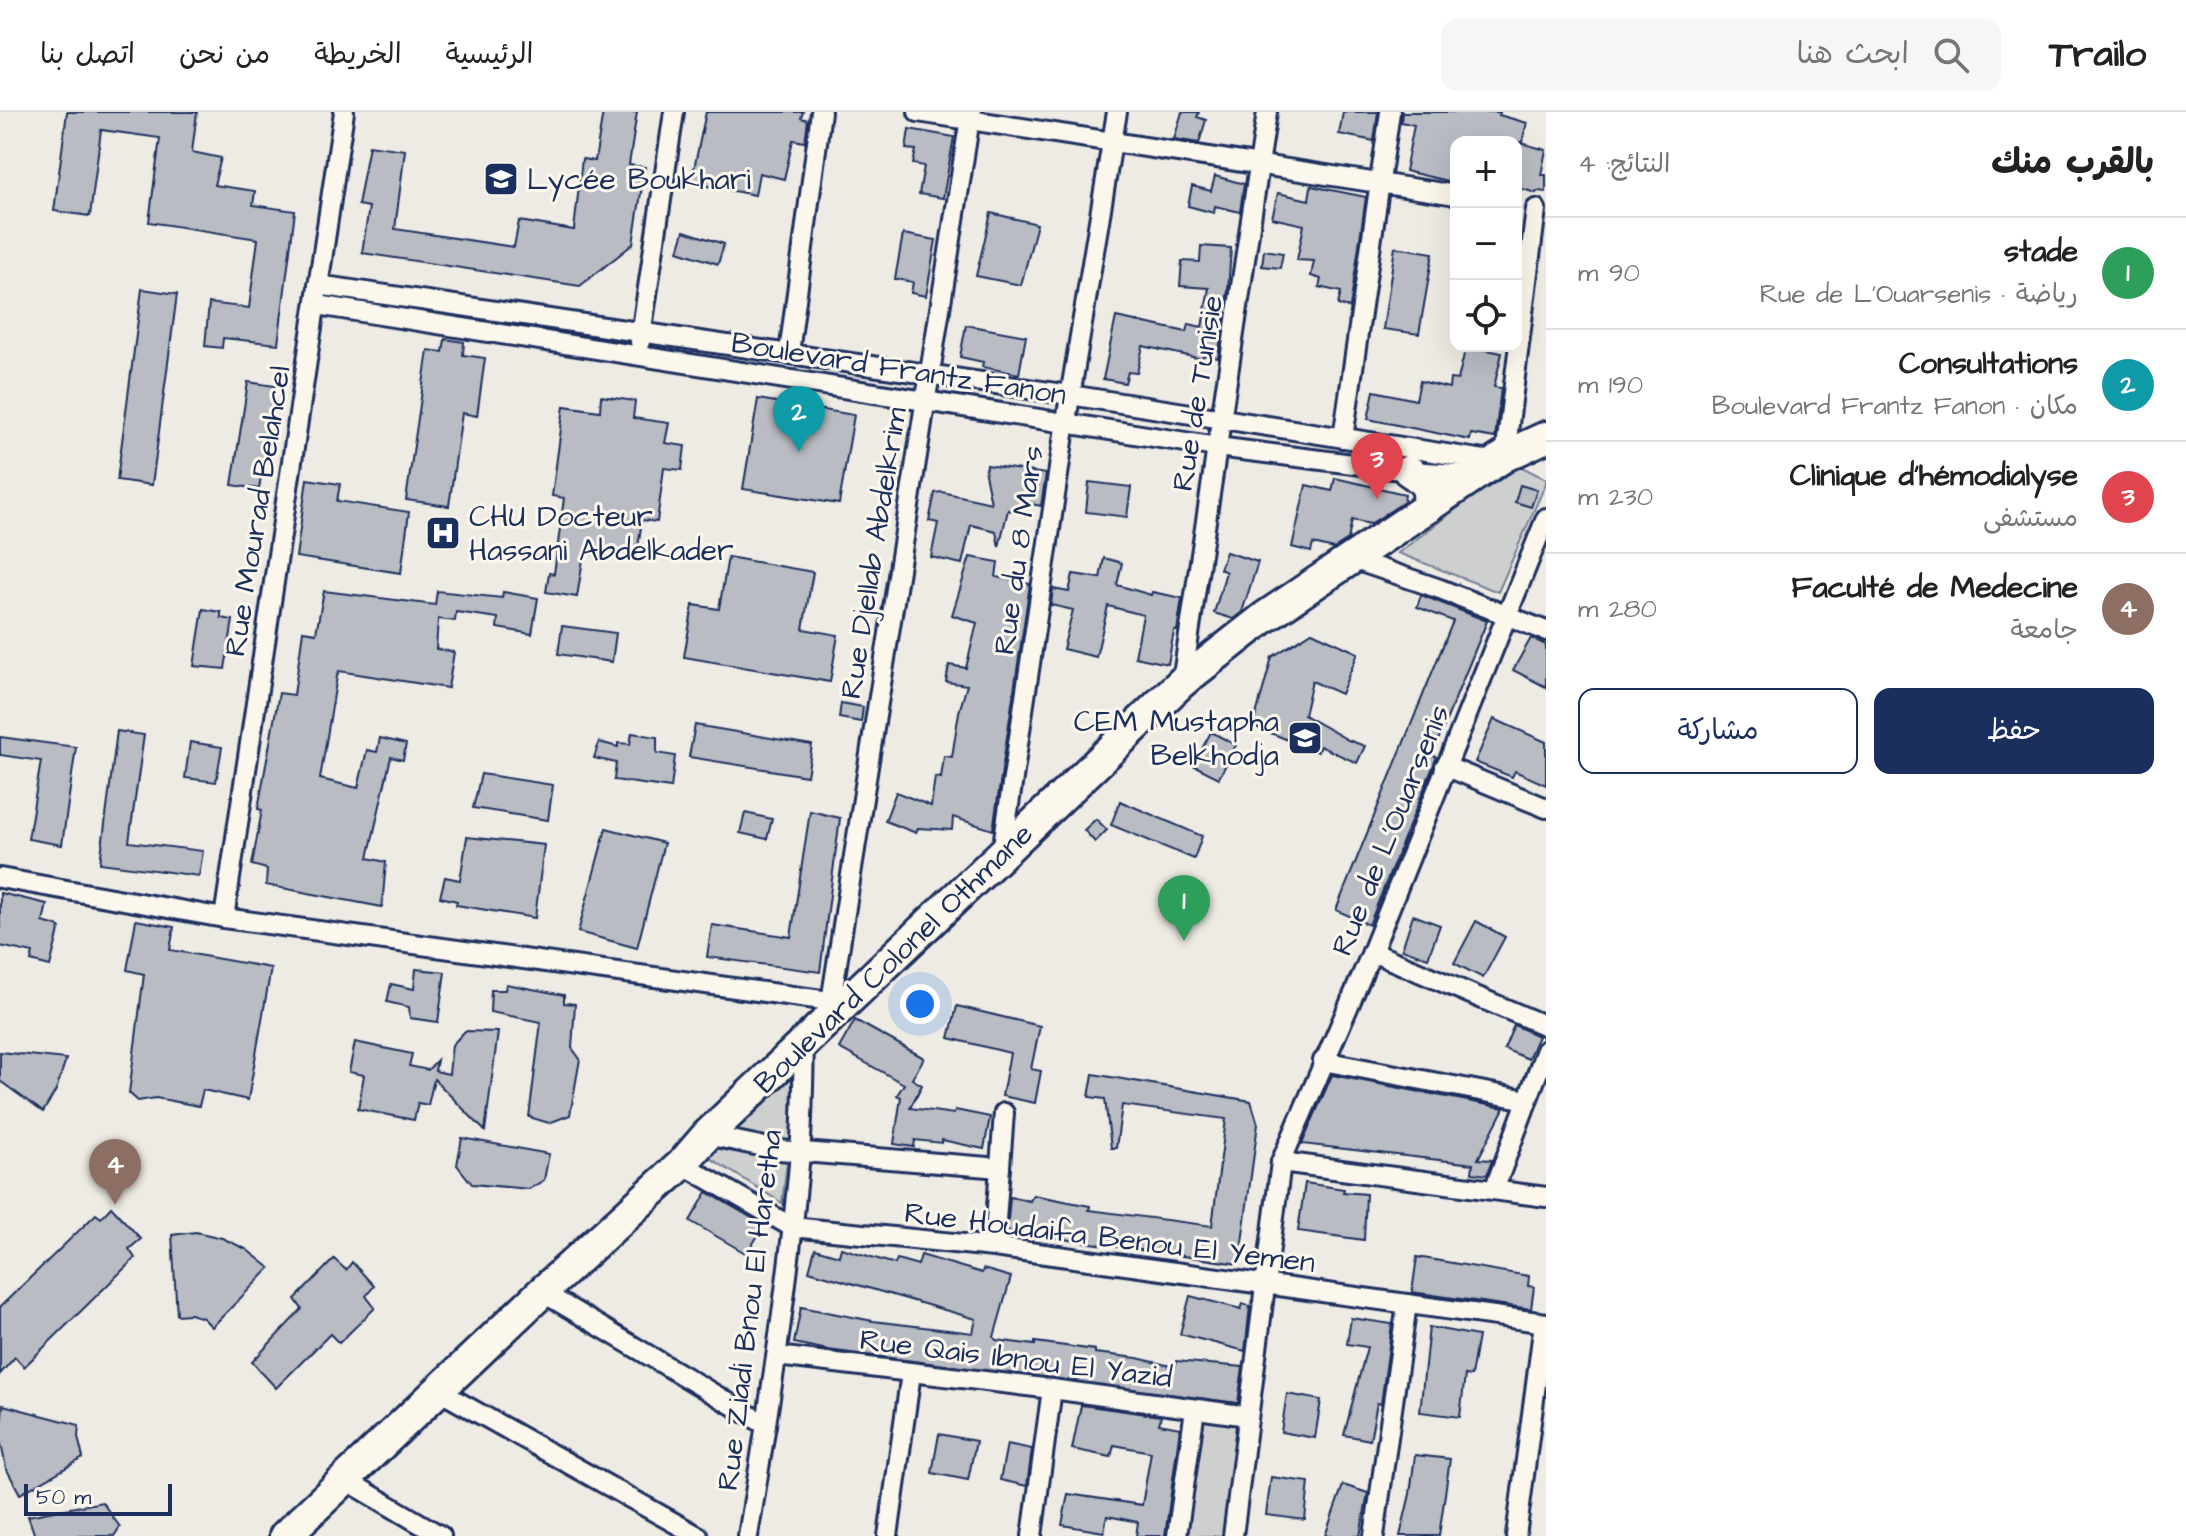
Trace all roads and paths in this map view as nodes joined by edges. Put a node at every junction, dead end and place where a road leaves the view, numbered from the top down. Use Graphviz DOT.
graph roads {
  1 [pos="344,112"];
  2 [pos="674,112"];
  3 [pos="821,112"];
  4 [pos="918,112"];
  5 [pos="1117,112"];
  6 [pos="1267,112"];
  7 [pos="1390,112"];
  8 [pos="970,116"];
  9 [pos="1112,143"];
  10 [pos="1259,166"];
  11 [pos="1379,182"];
  12 [pos="1450,194"];
  13 [pos="1541,210"];
  14 [pos="318,285"];
  15 [pos="317,305"];
  16 [pos="641,332"];
  17 [pos="724,344"];
  18 [pos="789,353"];
  19 [pos="637,356"];
  20 [pos="720,369"];
  21 [pos="928,375"];
  22 [pos="1070,395"];
  23 [pos="925,400"];
  24 [pos="1222,420"];
  25 [pos="1066,421"];
  26 [pos="1343,438"];
  27 [pos="1543,444"];
  28 [pos="1217,447"];
  29 [pos="1492,464"];
  30 [pos="1409,471"];
  31 [pos="1427,508"];
  32 [pos="1546,518"];
  33 [pos="1352,559"];
  34 [pos="1508,616"];
  35 [pos="1546,631"];
  36 [pos="1182,682"];
  37 [pos="1445,766"];
  38 [pos="1546,808"];
  39 [pos="1002,854"];
  40 [pos="0,878"];
  41 [pos="224,918"];
  42 [pos="1372,952"];
  43 [pos="839,1003"];
  44 [pos="1546,1026"];
  45 [pos="804,1043"];
  46 [pos="1546,1050"];
  47 [pos="1323,1061"];
  48 [pos="1527,1100"];
  49 [pos="1004,1113"];
  50 [pos="707,1135"];
  51 [pos="800,1152"];
  52 [pos="1281,1162"];
  53 [pos="682,1164"];
  54 [pos="1000,1168"];
  55 [pos="1494,1190"];
  56 [pos="1546,1197"];
  57 [pos="792,1227"];
  58 [pos="994,1247"];
  59 [pos="1267,1285"];
  60 [pos="542,1292"];
  61 [pos="1407,1304"];
  62 [pos="1545,1323"];
  63 [pos="777,1356"];
  64 [pos="911,1373"];
  65 [pos="1052,1389"];
  66 [pos="439,1391"];
  67 [pos="1195,1409"];
  68 [pos="1248,1416"];
  69 [pos="766,1425"];
  70 [pos="346,1480"];
  71 [pos="285,1536"];
  72 [pos="441,1536"];
  73 [pos="698,1536"];
  74 [pos="748,1536"];
  75 [pos="888,1536"];
  76 [pos="1032,1536"];
  77 [pos="1177,1536"];
  78 [pos="1233,1536"];
  79 [pos="1374,1536"];
  80 [pos="1516,1536"];
  1 -- 14 [label="street, Rue Mourad Belahcel"];
  2 -- 16 [label="street"];
  3 -- 18 [label="street"];
  4 -- 8 [label="street"];
  5 -- 9 [label="street, Rue du 8 Mars"];
  6 -- 10 [label="street, Rue de Tunisie"];
  7 -- 11 [label="street"];
  8 -- 9 [label="street"];
  8 -- 21 [label="street, Rue Djellab Abdelkrim"];
  9 -- 10 [label="street"];
  9 -- 22 [label="street, Rue du 8 Mars"];
  10 -- 11 [label="street"];
  10 -- 24 [label="street, Rue de Tunisie"];
  11 -- 12 [label="street"];
  11 -- 26 [label="street"];
  13 -- 29 [label="street"];
  14 -- 15 [label="street, Rue Mourad Belahcel"];
  14 -- 16 [label="street"];
  15 -- 19 [label="street, Boulevard Frantz Fanon"];
  15 -- 41 [label="street, Rue Mourad Belahcel"];
  16 -- 17 [label="street"];
  16 -- 19 [label="street"];
  17 -- 18 [label="street"];
  17 -- 20 [label="street"];
  18 -- 21 [label="street"];
  19 -- 20 [label="street, Boulevard Frantz Fanon"];
  20 -- 23 [label="street, Boulevard Frantz Fanon"];
  21 -- 22 [label="street"];
  21 -- 23 [label="street, Rue Djellab Abdelkrim"];
  22 -- 24 [label="street"];
  22 -- 25 [label="street, Rue du 8 Mars"];
  23 -- 25 [label="street, Boulevard Frantz Fanon"];
  23 -- 43 [label="street, Rue Djellab Abdelkrim"];
  24 -- 26 [label="street"];
  24 -- 28 [label="street, Rue de Tunisie"];
  25 -- 28 [label="street, Boulevard Frantz Fanon"];
  25 -- 39 [label="street, Rue du 8 Mars"];
  26 -- 29 [label="street"];
  27 -- 29 [label="main road, Boulevard Colonel Othmane"];
  28 -- 30 [label="street, Boulevard Frantz Fanon"];
  28 -- 36 [label="street, Rue de Tunisie"];
  29 -- 30 [label="street, Boulevard Frantz Fanon"];
  29 -- 31 [label="main road, Boulevard Colonel Othmane"];
  30 -- 31 [label="main road"];
  31 -- 33 [label="main road, Boulevard Colonel Othmane"];
  32 -- 34 [label="street, Rue de L'Ouarsenis"];
  33 -- 34 [label="street"];
  33 -- 36 [label="main road, Boulevard Colonel Othmane"];
  34 -- 35 [label="street"];
  34 -- 37 [label="street, Rue de L'Ouarsenis"];
  36 -- 39 [label="main road, Boulevard Colonel Othmane"];
  37 -- 38 [label="street"];
  37 -- 42 [label="street, Rue de L'Ouarsenis"];
  39 -- 43 [label="main road, Boulevard Colonel Othmane"];
  40 -- 41 [label="street"];
  41 -- 43 [label="street"];
  42 -- 44 [label="street"];
  42 -- 47 [label="street, Rue de L'Ouarsenis"];
  43 -- 45 [label="main road, Boulevard Colonel Othmane"];
  45 -- 50 [label="main road, Boulevard Colonel Othmane"];
  45 -- 51 [label="street, Rue Ziadi Bnou El Haretha"];
  46 -- 48 [label="street"];
  47 -- 48 [label="street"];
  47 -- 52 [label="street, Rue de L'Ouarsenis"];
  48 -- 55 [label="street"];
  49 -- 54 [label="street"];
  50 -- 51 [label="street"];
  50 -- 53 [label="main road, Boulevard Colonel Othmane"];
  51 -- 54 [label="street"];
  51 -- 57 [label="street, Rue Ziadi Bnou El Haretha"];
  52 -- 55 [label="street"];
  52 -- 59 [label="street, Rue de L'Ouarsenis"];
  53 -- 57 [label="street, Rue Houdaifa Benou El Yemen"];
  53 -- 60 [label="main road, Boulevard Colonel Othmane"];
  54 -- 58 [label="street"];
  55 -- 56 [label="street"];
  57 -- 58 [label="street, Rue Houdaifa Benou El Yemen"];
  57 -- 63 [label="street, Rue Ziadi Bnou El Haretha"];
  58 -- 59 [label="street, Rue Houdaifa Benou El Yemen"];
  59 -- 61 [label="street, Rue Houdaifa Benou El Yemen"];
  59 -- 68 [label="street, Rue de L'Ouarsenis"];
  60 -- 66 [label="main road, Boulevard Colonel Othmane"];
  60 -- 69 [label="street"];
  61 -- 62 [label="street, Rue Houdaifa Benou El Yemen"];
  61 -- 79 [label="street"];
  62 -- 80 [label="street"];
  63 -- 64 [label="street, Rue Qais Ibnou El Yazid"];
  63 -- 69 [label="street, Rue Ziadi Bnou El Haretha"];
  64 -- 65 [label="street, Rue Qais Ibnou El Yazid"];
  64 -- 75 [label="street"];
  65 -- 67 [label="street, Rue Qais Ibnou El Yazid"];
  65 -- 76 [label="street"];
  66 -- 70 [label="main road, Boulevard Colonel Othmane"];
  66 -- 73 [label="street"];
  67 -- 68 [label="street, Rue Qais Ibnou El Yazid"];
  67 -- 77 [label="street"];
  68 -- 78 [label="street, Rue de L'Ouarsenis"];
  69 -- 74 [label="street, Rue Ziadi Bnou El Haretha"];
  70 -- 71 [label="main road, Boulevard Colonel Othmane"];
  70 -- 72 [label="street"];
}
